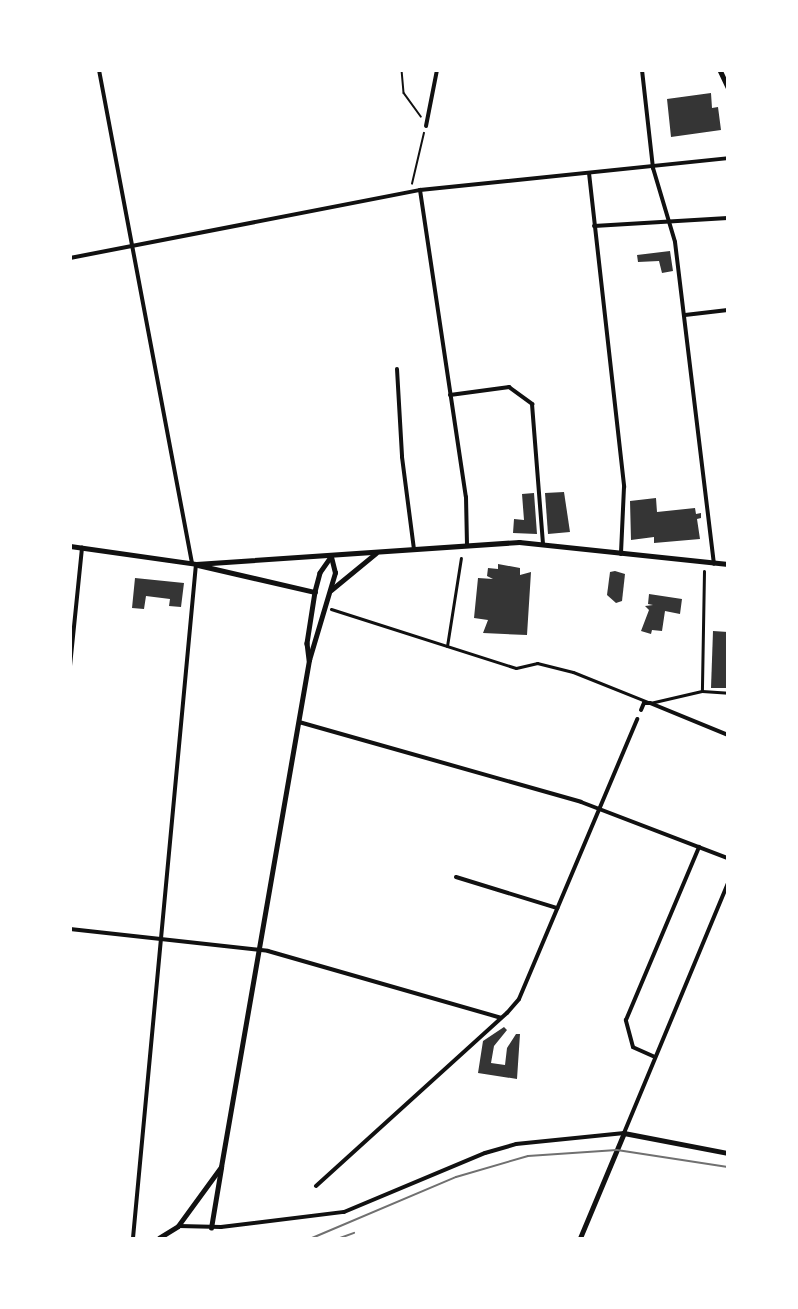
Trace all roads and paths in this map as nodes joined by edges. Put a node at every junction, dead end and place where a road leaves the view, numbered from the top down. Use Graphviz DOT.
graph roads {
  1 [pos="99,70"];
  2 [pos="402,70"];
  3 [pos="437,70"];
  4 [pos="642,70"];
  5 [pos="720,70"];
  6 [pos="728,87"];
  7 [pos="426,123"];
  8 [pos="728,158"];
  9 [pos="653,168"];
  10 [pos="589,173"];
  11 [pos="412,184"];
  12 [pos="420,190"];
  13 [pos="728,218"];
  14 [pos="671,220"];
  15 [pos="594,226"];
  16 [pos="134,245"];
  17 [pos="70,258"];
  18 [pos="728,310"];
  19 [pos="685,315"];
  20 [pos="397,369"];
  21 [pos="450,395"];
  22 [pos="467,544"];
  23 [pos="543,544"];
  24 [pos="70,546"];
  25 [pos="82,547"];
  26 [pos="414,550"];
  27 [pos="376,553"];
  28 [pos="621,554"];
  29 [pos="331,557"];
  30 [pos="461,558"];
  31 [pos="194,564"];
  32 [pos="714,564"];
  33 [pos="728,564"];
  34 [pos="704,571"];
  35 [pos="315,592"];
  36 [pos="329,592"];
  37 [pos="331,609"];
  38 [pos="447,646"];
  39 [pos="309,660"];
  40 [pos="70,666"];
  41 [pos="702,691"];
  42 [pos="728,693"];
  43 [pos="650,703"];
  44 [pos="641,710"];
  45 [pos="637,719"];
  46 [pos="299,722"];
  47 [pos="728,735"];
  48 [pos="597,808"];
  49 [pos="699,847"];
  50 [pos="728,858"];
  51 [pos="456,877"];
  52 [pos="728,883"];
  53 [pos="557,908"];
  54 [pos="70,929"];
  55 [pos="162,940"];
  56 [pos="261,950"];
  57 [pos="501,1018"];
  58 [pos="655,1057"];
  59 [pos="624,1133"];
  60 [pos="728,1153"];
  61 [pos="221,1167"];
  62 [pos="316,1186"];
  63 [pos="178,1226"];
  64 [pos="211,1227"];
  65 [pos="133,1239"];
  66 [pos="159,1239"];
  67 [pos="579,1239"];
  1 -- 16 [label="street"];
  2 -- 7 [label="path"];
  3 -- 7 [label="street"];
  4 -- 9 [label="street"];
  5 -- 6 [label="street"];
  7 -- 11 [label="path"];
  8 -- 9 [label="street"];
  9 -- 10 [label="street"];
  9 -- 14 [label="street"];
  10 -- 12 [label="street"];
  10 -- 15 [label="street"];
  12 -- 16 [label="street"];
  12 -- 21 [label="street"];
  13 -- 14 [label="street"];
  14 -- 15 [label="street"];
  14 -- 19 [label="street"];
  15 -- 28 [label="street"];
  16 -- 17 [label="street"];
  16 -- 31 [label="street"];
  18 -- 19 [label="street"];
  19 -- 32 [label="street"];
  20 -- 26 [label="street"];
  21 -- 22 [label="street"];
  21 -- 23 [label="street"];
  22 -- 23 [label="main road"];
  22 -- 26 [label="main road"];
  23 -- 28 [label="main road"];
  24 -- 25 [label="main road"];
  25 -- 31 [label="main road"];
  25 -- 40 [label="street"];
  26 -- 27 [label="main road"];
  27 -- 29 [label="main road"];
  27 -- 36 [label="street"];
  28 -- 32 [label="main road"];
  29 -- 31 [label="main road"];
  29 -- 35 [label="street"];
  29 -- 36 [label="street"];
  30 -- 38 [label="street"];
  31 -- 35 [label="street"];
  31 -- 55 [label="street"];
  32 -- 33 [label="main road"];
  34 -- 41 [label="street"];
  35 -- 39 [label="street"];
  36 -- 39 [label="street"];
  37 -- 38 [label="street"];
  38 -- 43 [label="street"];
  39 -- 46 [label="street"];
  41 -- 42 [label="street"];
  41 -- 43 [label="street"];
  43 -- 44 [label="street"];
  43 -- 47 [label="street"];
  45 -- 48 [label="street"];
  46 -- 48 [label="street"];
  46 -- 56 [label="street"];
  48 -- 49 [label="street"];
  48 -- 53 [label="street"];
  49 -- 50 [label="street"];
  49 -- 58 [label="street"];
  51 -- 53 [label="street"];
  52 -- 58 [label="street"];
  53 -- 57 [label="street"];
  54 -- 55 [label="street"];
  55 -- 56 [label="street"];
  55 -- 65 [label="street"];
  56 -- 57 [label="street"];
  56 -- 61 [label="street"];
  57 -- 62 [label="street"];
  58 -- 59 [label="street"];
  59 -- 60 [label="street"];
  59 -- 64 [label="street"];
  59 -- 67 [label="street"];
  61 -- 63 [label="street"];
  61 -- 64 [label="street"];
  63 -- 64 [label="street"];
  63 -- 66 [label="street"];
}
